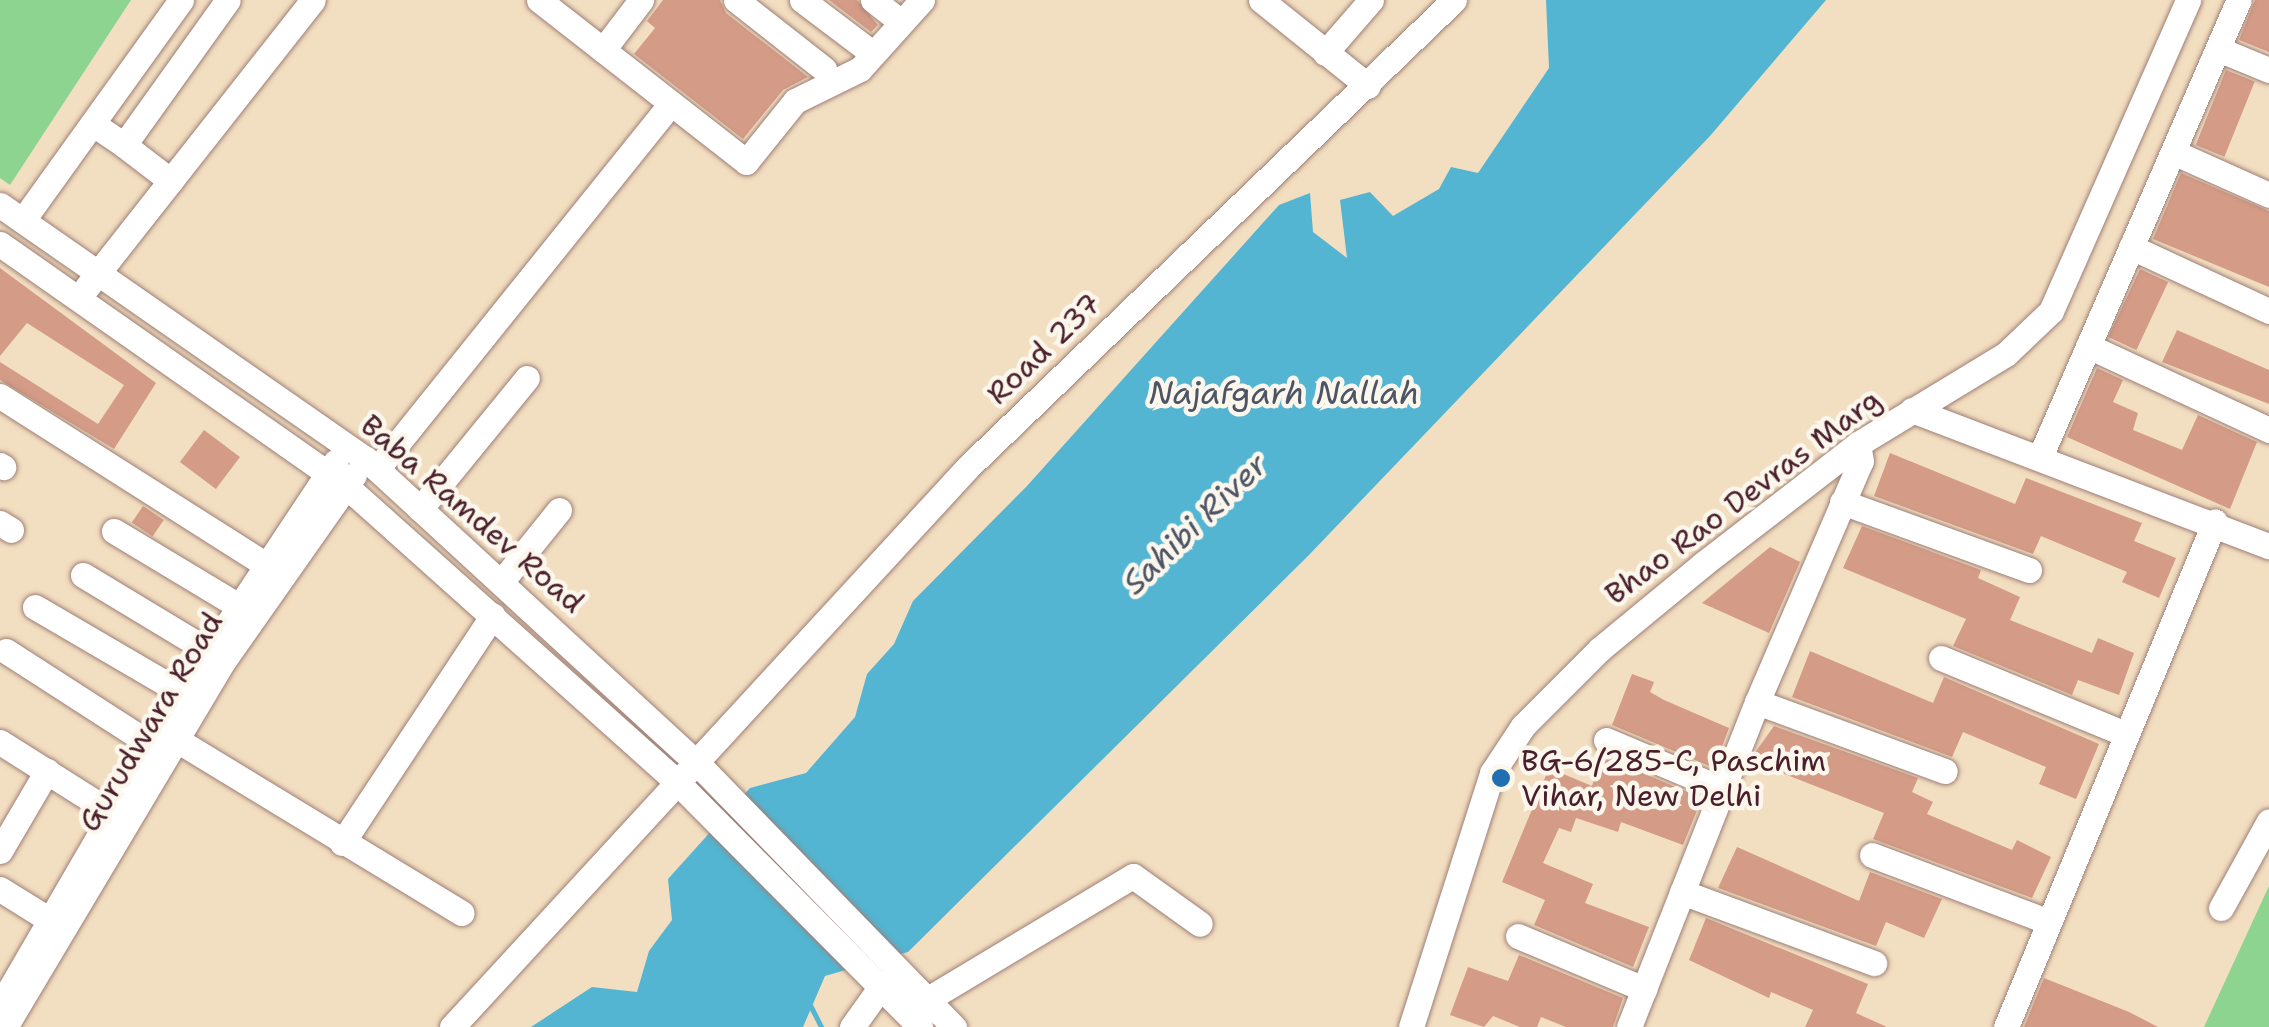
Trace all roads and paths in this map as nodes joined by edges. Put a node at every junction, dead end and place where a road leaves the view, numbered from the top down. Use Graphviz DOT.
graph roads {
  1 [pos="182,0"];
  2 [pos="228,0"];
  3 [pos="313,0"];
  4 [pos="642,0"];
  5 [pos="736,0"];
  6 [pos="802,0"];
  7 [pos="874,0"];
  8 [pos="922,0"];
  9 [pos="1261,0"];
  10 [pos="1371,0"];
  11 [pos="1454,0"];
  12 [pos="2188,0"];
  13 [pos="2239,0"];
  14 [pos="550,4"];
  15 [pos="896,18"];
  16 [pos="2218,48"];
  17 [pos="603,50"];
  18 [pos="868,50"];
  19 [pos="1325,53"];
  20 [pos="824,69"];
  21 [pos="2269,70"];
  22 [pos="1368,86"];
  23 [pos="671,103"];
  24 [pos="92,124"];
  25 [pos="124,146"];
  26 [pos="2173,152"];
  27 [pos="171,181"];
  28 [pos="2269,195"];
  29 [pos="0,205"];
  30 [pos="23,220"];
  31 [pos="0,244"];
  32 [pos="2132,247"];
  33 [pos="98,274"];
  34 [pos="80,296"];
  35 [pos="2269,311"];
  36 [pos="2088,346"];
  37 [pos="526,378"];
  38 [pos="0,396"];
  39 [pos="1912,410"];
  40 [pos="2269,430"];
  41 [pos="1858,444"];
  42 [pos="2040,457"];
  43 [pos="363,458"];
  44 [pos="337,480"];
  45 [pos="1842,502"];
  46 [pos="420,509"];
  47 [pos="559,510"];
  48 [pos="2215,522"];
  49 [pos="114,530"];
  50 [pos="2269,546"];
  51 [pos="265,564"];
  52 [pos="2029,570"];
  53 [pos="84,575"];
  54 [pos="502,581"];
  55 [pos="237,605"];
  56 [pos="35,607"];
  57 [pos="493,616"];
  58 [pos="6,651"];
  59 [pos="209,651"];
  60 [pos="1940,658"];
  61 [pos="182,693"];
  62 [pos="1757,702"];
  63 [pos="2125,734"];
  64 [pos="1606,740"];
  65 [pos="164,742"];
  66 [pos="2,747"];
  67 [pos="699,765"];
  68 [pos="47,772"];
  69 [pos="1946,772"];
  70 [pos="680,785"];
  71 [pos="1722,789"];
  72 [pos="722,807"];
  73 [pos="120,818"];
  74 [pos="2269,821"];
  75 [pos="342,843"];
  76 [pos="0,851"];
  77 [pos="1872,855"];
  78 [pos="0,890"];
  79 [pos="1682,892"];
  80 [pos="2221,908"];
  81 [pos="461,913"];
  82 [pos="48,919"];
  83 [pos="2049,922"];
  84 [pos="1200,924"];
  85 [pos="1518,936"];
  86 [pos="1874,963"];
  87 [pos="888,976"];
  88 [pos="1644,989"];
  89 [pos="2,995"];
  90 [pos="928,998"];
  91 [pos="4,1026"];
  92 [pos="452,1027"];
  93 [pos="852,1027"];
  94 [pos="920,1027"];
  95 [pos="954,1027"];
  96 [pos="1411,1027"];
  97 [pos="1628,1027"];
  98 [pos="2006,1027"];
  1 -- 24 [label="street"];
  2 -- 25 [label="street"];
  3 -- 27 [label="street"];
  4 -- 17 [label="street"];
  5 -- 20 [label="street"];
  6 -- 18 [label="street"];
  7 -- 15 [label="street"];
  8 -- 23 [label="street"];
  9 -- 19 [label="street"];
  10 -- 19 [label="street"];
  11 -- 22 [label="street, Road 237"];
  12 -- 39 [label="street, Bhao Rao Devras Marg"];
  13 -- 16 [label="street"];
  14 -- 17 [label="street"];
  16 -- 21 [label="street"];
  16 -- 26 [label="street"];
  17 -- 23 [label="street"];
  19 -- 22 [label="street"];
  22 -- 67 [label="street, Road 237"];
  23 -- 43 [label="street, Gurudwara Road"];
  24 -- 25 [label="street"];
  24 -- 30 [label="street"];
  25 -- 27 [label="street"];
  26 -- 28 [label="street"];
  26 -- 32 [label="street"];
  27 -- 33 [label="street"];
  29 -- 30 [label="street, Baba Ramdev Road"];
  30 -- 33 [label="street, Baba Ramdev Road"];
  31 -- 34 [label="street"];
  32 -- 35 [label="street"];
  32 -- 36 [label="street"];
  33 -- 34 [label="street"];
  33 -- 43 [label="street, Baba Ramdev Road"];
  34 -- 44 [label="street"];
  36 -- 40 [label="street"];
  36 -- 42 [label="street"];
  37 -- 46 [label="street"];
  38 -- 51 [label="street"];
  39 -- 41 [label="street, Bhao Rao Devras Marg"];
  39 -- 42 [label="street"];
  41 -- 45 [label="street"];
  41 -- 96 [label="street, Bhao Rao Devras Marg"];
  42 -- 48 [label="street"];
  43 -- 44 [label="street, Gurudwara Road"];
  43 -- 46 [label="street, Baba Ramdev Road"];
  44 -- 51 [label="street, Gurudwara Road"];
  44 -- 57 [label="street"];
  44 -- 65 [label="street, Gurudwara Road"];
  45 -- 52 [label="street"];
  45 -- 62 [label="street"];
  46 -- 54 [label="street, Baba Ramdev Road"];
  47 -- 54 [label="street"];
  48 -- 50 [label="street"];
  48 -- 63 [label="street"];
  49 -- 55 [label="street"];
  51 -- 55 [label="street, Gurudwara Road"];
  53 -- 59 [label="street"];
  54 -- 67 [label="street, Baba Ramdev Road"];
  55 -- 59 [label="street, Gurudwara Road"];
  56 -- 61 [label="street"];
  57 -- 70 [label="street"];
  57 -- 75 [label="street"];
  58 -- 65 [label="street"];
  59 -- 61 [label="street, Gurudwara Road"];
  60 -- 63 [label="street"];
  61 -- 65 [label="street, Gurudwara Road"];
  62 -- 69 [label="street"];
  62 -- 71 [label="street"];
  63 -- 83 [label="street"];
  64 -- 71 [label="street"];
  65 -- 73 [label="street, Gurudwara Road"];
  65 -- 75 [label="street"];
  66 -- 68 [label="street"];
  67 -- 70 [label="street, Road 237"];
  67 -- 72 [label="street, Baba Ramdev Road"];
  68 -- 73 [label="street"];
  68 -- 76 [label="street"];
  70 -- 72 [label="street"];
  70 -- 92 [label="street, Road 237"];
  71 -- 79 [label="street"];
  72 -- 87 [label="street"];
  73 -- 82 [label="street, Gurudwara Road"];
  73 -- 91 [label="street, Gurudwara Road"];
  74 -- 80 [label="street"];
  75 -- 81 [label="street"];
  77 -- 83 [label="street"];
  78 -- 82 [label="street"];
  79 -- 86 [label="street"];
  79 -- 88 [label="street"];
  82 -- 89 [label="street, Gurudwara Road"];
  83 -- 98 [label="street"];
  84 -- 90 [label="street"];
  85 -- 88 [label="street"];
  87 -- 90 [label="street"];
  87 -- 93 [label="street"];
  87 -- 94 [label="street"];
  88 -- 97 [label="street"];
  90 -- 95 [label="street"];
}
